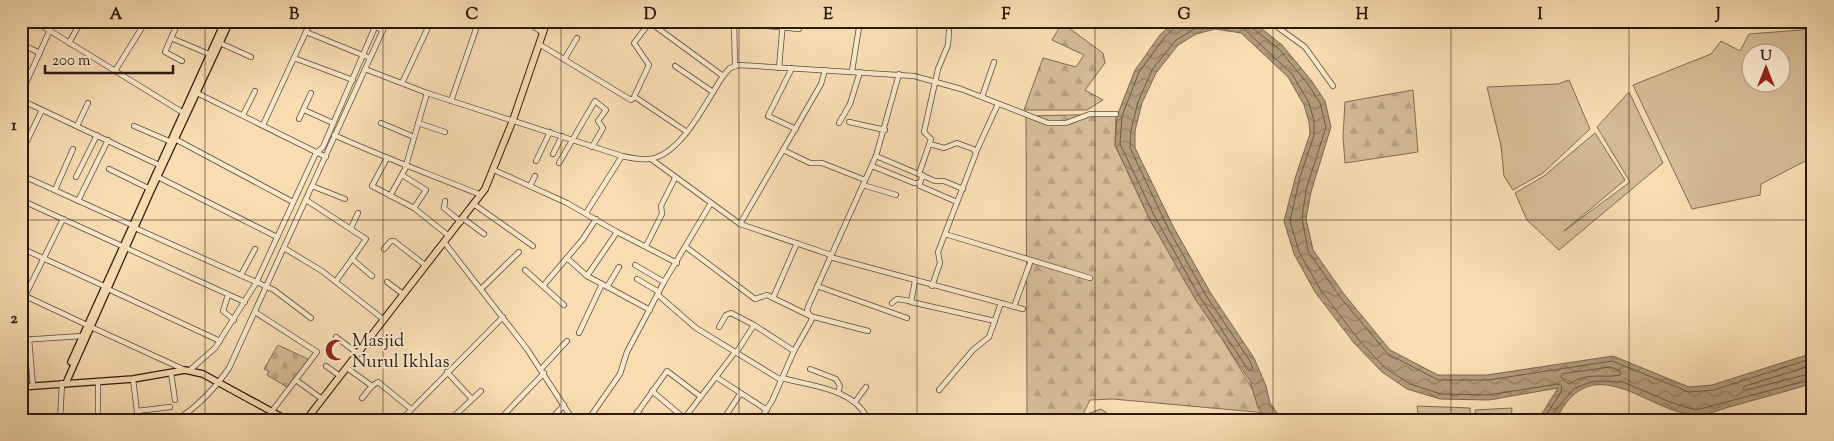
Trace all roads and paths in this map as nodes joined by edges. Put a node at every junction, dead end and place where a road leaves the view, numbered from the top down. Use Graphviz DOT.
graph roads {
  1 [pos="34,21"];
  2 [pos="54,21"];
  3 [pos="81,21"];
  4 [pos="146,21"];
  5 [pos="225,21"];
  6 [pos="230,21"];
  7 [pos="311,21"];
  8 [pos="358,21"];
  9 [pos="387,21"];
  10 [pos="430,21"];
  11 [pos="526,21"];
  12 [pos="546,21"];
  13 [pos="734,21"];
  14 [pos="783,21"];
  15 [pos="801,21"];
  16 [pos="860,21"];
  17 [pos="949,21"];
  18 [pos="1269,21"];
  19 [pos="649,22"];
  20 [pos="984,23"];
  21 [pos="757,25"];
  22 [pos="176,27"];
  23 [pos="375,27"];
  24 [pos="783,27"];
  25 [pos="383,30"];
  26 [pos="476,30"];
  27 [pos="48,31"];
  28 [pos="949,31"];
  29 [pos="306,32"];
  30 [pos="543,33"];
  31 [pos="171,38"];
  32 [pos="577,38"];
  33 [pos="69,43"];
  34 [pos="220,43"];
  35 [pos="21,44"];
  36 [pos="539,44"];
  37 [pos="40,52"];
  38 [pos="209,54"];
  39 [pos="363,55"];
  40 [pos="251,57"];
  41 [pos="294,58"];
  42 [pos="370,58"];
  43 [pos="565,58"];
  44 [pos="182,60"];
  45 [pos="994,62"];
  46 [pos="675,66"];
  47 [pos="735,66"];
  48 [pos="780,68"];
  49 [pos="792,68"];
  50 [pos="365,69"];
  51 [pos="825,70"];
  52 [pos="115,71"];
  53 [pos="852,71"];
  54 [pos="860,72"];
  55 [pos="899,74"];
  56 [pos="723,76"];
  57 [pos="200,79"];
  58 [pos="352,79"];
  59 [pos="359,82"];
  60 [pos="936,82"];
  61 [pos="402,83"];
  62 [pos="1333,86"];
  63 [pos="254,91"];
  64 [pos="713,92"];
  65 [pos="197,93"];
  66 [pos="311,93"];
  67 [pos="427,93"];
  68 [pos="21,94"];
  69 [pos="634,97"];
  70 [pos="982,97"];
  71 [pos="21,100"];
  72 [pos="451,100"];
  73 [pos="88,103"];
  74 [pos="998,104"];
  75 [pos="42,110"];
  76 [pos="304,110"];
  77 [pos="182,112"];
  78 [pos="1116,114"];
  79 [pos="243,115"];
  80 [pos="299,120"];
  81 [pos="513,120"];
  82 [pos="849,122"];
  83 [pos="333,123"];
  84 [pos="381,123"];
  85 [pos="418,123"];
  86 [pos="840,123"];
  87 [pos="263,125"];
  88 [pos="77,126"];
  89 [pos="134,126"];
  90 [pos="796,129"];
  91 [pos="885,130"];
  92 [pos="329,132"];
  93 [pos="445,132"];
  94 [pos="550,132"];
  95 [pos="687,132"];
  96 [pos="97,135"];
  97 [pos="335,135"];
  98 [pos="562,136"];
  99 [pos="414,137"];
  100 [pos="108,140"];
  101 [pos="172,140"];
  102 [pos="572,140"];
  103 [pos="930,144"];
  104 [pos="26,145"];
  105 [pos="592,146"];
  106 [pos="73,149"];
  107 [pos="784,150"];
  108 [pos="316,152"];
  109 [pos="976,152"];
  110 [pos="554,154"];
  111 [pos="622,156"];
  112 [pos="876,156"];
  113 [pos="164,157"];
  114 [pos="326,157"];
  115 [pos="387,158"];
  116 [pos="650,159"];
  117 [pos="536,161"];
  118 [pos="559,163"];
  119 [pos="406,164"];
  120 [pos="159,165"];
  121 [pos="872,166"];
  122 [pos="109,169"];
  123 [pos="494,170"];
  124 [pos="21,175"];
  125 [pos="402,175"];
  126 [pos="921,175"];
  127 [pos="535,176"];
  128 [pos="76,177"];
  129 [pos="158,177"];
  130 [pos="675,178"];
  131 [pos="864,183"];
  132 [pos="919,184"];
  133 [pos="312,186"];
  134 [pos="530,186"];
  135 [pos="148,188"];
  136 [pos="963,189"];
  137 [pos="55,190"];
  138 [pos="481,195"];
  139 [pos="896,195"];
  140 [pos="147,196"];
  141 [pos="390,196"];
  142 [pos="21,200"];
  143 [pos="306,200"];
  144 [pos="345,200"];
  145 [pos="78,201"];
  146 [pos="445,201"];
  147 [pos="293,202"];
  148 [pos="957,202"];
  149 [pos="711,203"];
  150 [pos="475,205"];
  151 [pos="414,208"];
  152 [pos="586,213"];
  153 [pos="358,214"];
  154 [pos="63,219"];
  155 [pos="596,219"];
  156 [pos="462,220"];
  157 [pos="740,224"];
  158 [pos="133,227"];
  159 [pos="351,228"];
  160 [pos="617,232"];
  161 [pos="484,234"];
  162 [pos="945,234"];
  163 [pos="449,236"];
  164 [pos="278,237"];
  165 [pos="444,242"];
  166 [pos="797,242"];
  167 [pos="533,246"];
  168 [pos="646,246"];
  169 [pos="124,247"];
  170 [pos="686,247"];
  171 [pos="21,248"];
  172 [pos="284,248"];
  173 [pos="255,249"];
  174 [pos="384,249"];
  175 [pos="519,252"];
  176 [pos="830,256"];
  177 [pos="43,258"];
  178 [pos="567,258"];
  179 [pos="352,259"];
  180 [pos="1031,260"];
  181 [pos="677,263"];
  182 [pos="426,265"];
  183 [pos="635,265"];
  184 [pos="619,267"];
  185 [pos="525,270"];
  186 [pos="240,275"];
  187 [pos="372,276"];
  188 [pos="587,276"];
  189 [pos="1090,278"];
  190 [pos="637,279"];
  191 [pos="336,281"];
  192 [pos="915,281"];
  193 [pos="387,282"];
  194 [pos="664,282"];
  195 [pos="256,283"];
  196 [pos="602,284"];
  197 [pos="543,286"];
  198 [pos="817,286"];
  199 [pos="932,286"];
  200 [pos="267,287"];
  201 [pos="608,287"];
  202 [pos="106,288"];
  203 [pos="481,289"];
  204 [pos="403,294"];
  205 [pos="659,294"];
  206 [pos="23,295"];
  207 [pos="228,295"];
  208 [pos="773,298"];
  209 [pos="910,301"];
  210 [pos="245,302"];
  211 [pos="892,302"];
  212 [pos="1001,303"];
  213 [pos="564,305"];
  214 [pos="1014,307"];
  215 [pos="1023,309"];
  216 [pos="650,310"];
  217 [pos="255,312"];
  218 [pos="810,316"];
  219 [pos="504,317"];
  220 [pos="311,318"];
  221 [pos="907,318"];
  222 [pos="383,319"];
  223 [pos="234,320"];
  224 [pos="995,322"];
  225 [pos="754,325"];
  226 [pos="89,326"];
  227 [pos="718,327"];
  228 [pos="868,330"];
  229 [pos="579,333"];
  230 [pos="82,336"];
  231 [pos="336,337"];
  232 [pos="29,339"];
  233 [pos="21,340"];
  234 [pos="220,341"];
  235 [pos="566,341"];
  236 [pos="794,351"];
  237 [pos="735,352"];
  238 [pos="356,353"];
  239 [pos="31,364"];
  240 [pos="21,365"];
  241 [pos="326,366"];
  242 [pos="347,368"];
  243 [pos="810,369"];
  244 [pos="187,370"];
  245 [pos="543,371"];
  246 [pos="447,372"];
  247 [pos="171,373"];
  248 [pos="340,376"];
  249 [pos="716,377"];
  250 [pos="133,379"];
  251 [pos="782,379"];
  252 [pos="296,380"];
  253 [pos="98,382"];
  254 [pos="219,383"];
  255 [pos="63,385"];
  256 [pos="33,386"];
  257 [pos="372,386"];
  258 [pos="866,386"];
  259 [pos="21,387"];
  260 [pos="938,390"];
  261 [pos="481,391"];
  262 [pos="652,391"];
  263 [pos="838,393"];
  264 [pos="740,394"];
  265 [pos="700,396"];
  266 [pos="322,398"];
  267 [pos="362,398"];
  268 [pos="472,399"];
  269 [pos="175,400"];
  270 [pos="855,402"];
  271 [pos="564,405"];
  272 [pos="170,407"];
  273 [pos="411,409"];
  274 [pos="766,410"];
  275 [pos="137,411"];
  276 [pos="272,411"];
  277 [pos="637,412"];
  278 [pos="98,415"];
  279 [pos="184,415"];
  280 [pos="866,418"];
  281 [pos="308,419"];
  282 [pos="683,419"];
  283 [pos="60,420"];
  284 [pos="138,420"];
  285 [pos="177,420"];
  286 [pos="192,420"];
  287 [pos="287,420"];
  288 [pos="402,420"];
  289 [pos="450,420"];
  290 [pos="499,420"];
  291 [pos="550,420"];
  292 [pos="573,420"];
  293 [pos="588,420"];
  294 [pos="632,420"];
  295 [pos="646,420"];
  296 [pos="723,420"];
  297 [pos="760,420"];
  1 -- 27 [label="street"];
  2 -- 27 [label="street"];
  3 -- 33 [label="street"];
  4 -- 52 [label="street"];
  5 -- 38 [label="main road"];
  6 -- 34 [label="main road"];
  7 -- 29 [label="street"];
  8 -- 23 [label="street"];
  9 -- 25 [label="street"];
  10 -- 61 [label="street"];
  11 -- 30 [label="street"];
  12 -- 30 [label="highway"];
  13 -- 47 [label="street"];
  14 -- 24 [label="street"];
  15 -- 24 [label="street"];
  16 -- 53 [label="street"];
  17 -- 20 [label="street"];
  18 -- 62 [label="street"];
  19 -- 56 [label="street"];
  19 -- 69 [label="street"];
  21 -- 24 [label="street"];
  22 -- 31 [label="street"];
  23 -- 25 [label="street"];
  23 -- 39 [label="street"];
  24 -- 48 [label="street"];
  25 -- 42 [label="street"];
  26 -- 72 [label="street"];
  27 -- 33 [label="street"];
  27 -- 37 [label="street"];
  28 -- 60 [label="street"];
  29 -- 39 [label="street"];
  29 -- 41 [label="street"];
  30 -- 36 [label="highway"];
  31 -- 38 [label="street"];
  31 -- 44 [label="street"];
  32 -- 43 [label="street"];
  33 -- 52 [label="street"];
  34 -- 40 [label="street"];
  34 -- 57 [label="main road"];
  35 -- 37 [label="street"];
  36 -- 43 [label="street"];
  36 -- 81 [label="highway"];
  37 -- 68 [label="street"];
  38 -- 57 [label="main road"];
  39 -- 42 [label="street"];
  39 -- 58 [label="street"];
  41 -- 58 [label="street"];
  41 -- 87 [label="street"];
  42 -- 50 [label="street"];
  43 -- 69 [label="street"];
  45 -- 70 [label="street"];
  46 -- 64 [label="street"];
  47 -- 48 [label="street"];
  47 -- 56 [label="street"];
  48 -- 49 [label="street"];
  49 -- 51 [label="street"];
  49 -- 90 [label="street"];
  50 -- 59 [label="street"];
  50 -- 61 [label="street"];
  51 -- 53 [label="street"];
  51 -- 90 [label="street"];
  52 -- 77 [label="street"];
  53 -- 54 [label="street"];
  54 -- 55 [label="street"];
  54 -- 86 [label="street"];
  55 -- 60 [label="street"];
  55 -- 91 [label="street"];
  56 -- 64 [label="street"];
  57 -- 65 [label="main road"];
  57 -- 77 [label="main road"];
  58 -- 59 [label="street"];
  58 -- 83 [label="street"];
  59 -- 97 [label="street"];
  60 -- 70 [label="street"];
  60 -- 103 [label="street"];
  61 -- 67 [label="street"];
  63 -- 79 [label="street"];
  64 -- 95 [label="street"];
  65 -- 79 [label="street"];
  65 -- 101 [label="main road"];
  66 -- 76 [label="street"];
  67 -- 72 [label="street"];
  67 -- 85 [label="street"];
  69 -- 95 [label="street"];
  70 -- 74 [label="street"];
  71 -- 75 [label="street"];
  72 -- 81 [label="street"];
  73 -- 88 [label="street"];
  74 -- 78 [label="street"];
  74 -- 109 [label="street"];
  75 -- 88 [label="street"];
  75 -- 104 [label="street"];
  76 -- 80 [label="street"];
  76 -- 83 [label="street"];
  77 -- 101 [label="main road"];
  79 -- 87 [label="street"];
  81 -- 94 [label="street"];
  81 -- 123 [label="highway"];
  82 -- 91 [label="street"];
  83 -- 92 [label="street"];
  84 -- 99 [label="street"];
  85 -- 93 [label="street"];
  85 -- 99 [label="street"];
  87 -- 108 [label="street"];
  88 -- 96 [label="street"];
  89 -- 101 [label="street"];
  90 -- 107 [label="street"];
  91 -- 112 [label="street"];
  92 -- 97 [label="street"];
  92 -- 108 [label="street"];
  94 -- 98 [label="street"];
  94 -- 117 [label="street"];
  95 -- 116 [label="street"];
  96 -- 100 [label="street"];
  96 -- 128 [label="street"];
  97 -- 114 [label="street"];
  97 -- 115 [label="street"];
  98 -- 102 [label="street"];
  98 -- 110 [label="street"];
  99 -- 119 [label="street"];
  100 -- 120 [label="street"];
  100 -- 145 [label="street"];
  101 -- 113 [label="main road"];
  101 -- 147 [label="street"];
  102 -- 105 [label="street"];
  102 -- 105 [label="street"];
  102 -- 118 [label="street"];
  103 -- 109 [label="street"];
  103 -- 126 [label="street"];
  105 -- 111 [label="street"];
  106 -- 137 [label="street"];
  107 -- 131 [label="street"];
  107 -- 157 [label="street"];
  108 -- 114 [label="street"];
  108 -- 147 [label="street"];
  109 -- 136 [label="street"];
  111 -- 116 [label="street"];
  111 -- 152 [label="street"];
  112 -- 121 [label="street"];
  112 -- 126 [label="street"];
  113 -- 120 [label="main road"];
  113 -- 129 [label="main road"];
  114 -- 133 [label="street"];
  115 -- 119 [label="street"];
  115 -- 141 [label="street"];
  116 -- 130 [label="street"];
  119 -- 125 [label="street"];
  119 -- 138 [label="street"];
  120 -- 135 [label="main road"];
  121 -- 131 [label="street"];
  121 -- 132 [label="street"];
  122 -- 135 [label="street"];
  123 -- 134 [label="street"];
  123 -- 138 [label="highway"];
  124 -- 137 [label="street"];
  125 -- 141 [label="street"];
  125 -- 151 [label="street"];
  126 -- 132 [label="street"];
  126 -- 136 [label="street"];
  127 -- 134 [label="street"];
  129 -- 140 [label="main road"];
  129 -- 164 [label="street"];
  130 -- 149 [label="street"];
  130 -- 168 [label="street"];
  131 -- 139 [label="street"];
  131 -- 176 [label="street"];
  132 -- 148 [label="street"];
  133 -- 143 [label="street"];
  133 -- 144 [label="street"];
  134 -- 152 [label="street"];
  135 -- 140 [label="main road"];
  136 -- 148 [label="street"];
  137 -- 145 [label="street"];
  138 -- 150 [label="highway"];
  140 -- 158 [label="main road"];
  141 -- 151 [label="street"];
  142 -- 154 [label="street"];
  143 -- 159 [label="street"];
  143 -- 172 [label="street"];
  145 -- 158 [label="street"];
  146 -- 156 [label="street"];
  147 -- 164 [label="street"];
  148 -- 162 [label="street"];
  149 -- 157 [label="street"];
  149 -- 170 [label="street"];
  150 -- 156 [label="highway"];
  150 -- 167 [label="street"];
  151 -- 163 [label="street"];
  152 -- 155 [label="street"];
  153 -- 159 [label="street"];
  154 -- 169 [label="street"];
  154 -- 177 [label="street"];
  155 -- 160 [label="street"];
  155 -- 178 [label="street"];
  156 -- 161 [label="street"];
  156 -- 163 [label="highway"];
  157 -- 166 [label="street"];
  158 -- 169 [label="main road"];
  158 -- 186 [label="street"];
  159 -- 179 [label="street"];
  160 -- 168 [label="street"];
  160 -- 188 [label="street"];
  162 -- 180 [label="street"];
  162 -- 199 [label="street"];
  163 -- 165 [label="highway"];
  164 -- 195 [label="street"];
  165 -- 182 [label="highway"];
  165 -- 203 [label="street"];
  166 -- 176 [label="street"];
  166 -- 208 [label="street"];
  168 -- 181 [label="street"];
  169 -- 202 [label="main road"];
  169 -- 207 [label="street"];
  170 -- 181 [label="street"];
  170 -- 208 [label="street"];
  171 -- 177 [label="street"];
  172 -- 191 [label="street"];
  172 -- 200 [label="street"];
  173 -- 186 [label="street"];
  174 -- 182 [label="street"];
  175 -- 203 [label="street"];
  176 -- 192 [label="street"];
  176 -- 198 [label="street"];
  177 -- 202 [label="street"];
  177 -- 206 [label="street"];
  178 -- 188 [label="street"];
  178 -- 197 [label="street"];
  179 -- 187 [label="street"];
  179 -- 191 [label="street"];
  180 -- 189 [label="street"];
  180 -- 214 [label="street"];
  181 -- 194 [label="street"];
  182 -- 204 [label="highway"];
  183 -- 194 [label="street"];
  184 -- 201 [label="street"];
  185 -- 197 [label="street"];
  186 -- 195 [label="street"];
  188 -- 196 [label="street"];
  190 -- 205 [label="street"];
  191 -- 222 [label="street"];
  192 -- 199 [label="street"];
  192 -- 209 [label="street"];
  193 -- 204 [label="street"];
  194 -- 205 [label="street"];
  195 -- 200 [label="street"];
  195 -- 210 [label="street"];
  196 -- 201 [label="street"];
  196 -- 229 [label="street"];
  197 -- 213 [label="street"];
  198 -- 218 [label="street"];
  198 -- 221 [label="street"];
  199 -- 212 [label="street"];
  200 -- 217 [label="street"];
  200 -- 220 [label="street"];
  201 -- 216 [label="street"];
  202 -- 226 [label="main road"];
  202 -- 234 [label="street"];
  203 -- 219 [label="street"];
  204 -- 222 [label="highway"];
  205 -- 216 [label="street"];
  205 -- 237 [label="street"];
  206 -- 226 [label="street"];
  207 -- 210 [label="street"];
  207 -- 223 [label="street"];
  208 -- 218 [label="street"];
  209 -- 211 [label="street"];
  209 -- 224 [label="street"];
  210 -- 223 [label="street"];
  212 -- 214 [label="street"];
  212 -- 224 [label="street"];
  214 -- 215 [label="street"];
  216 -- 293 [label="street"];
  217 -- 252 [label="street"];
  217 -- 254 [label="street"];
  218 -- 228 [label="street"];
  218 -- 236 [label="street"];
  219 -- 245 [label="street"];
  219 -- 246 [label="street"];
  222 -- 238 [label="highway"];
  223 -- 234 [label="street"];
  224 -- 260 [label="street"];
  225 -- 227 [label="street"];
  225 -- 236 [label="street"];
  225 -- 237 [label="street"];
  226 -- 230 [label="main road"];
  226 -- 244 [label="street"];
  226 -- 255 [label="main road"];
  230 -- 232 [label="street"];
  230 -- 255 [label="main road"];
  231 -- 238 [label="street"];
  232 -- 233 [label="street"];
  232 -- 239 [label="street"];
  234 -- 244 [label="street"];
  235 -- 245 [label="street"];
  236 -- 251 [label="street"];
  237 -- 249 [label="street"];
  237 -- 251 [label="street"];
  238 -- 242 [label="highway"];
  239 -- 240 [label="street"];
  239 -- 256 [label="street"];
  241 -- 248 [label="street"];
  242 -- 248 [label="highway"];
  242 -- 257 [label="street"];
  243 -- 263 [label="street"];
  244 -- 247 [label="main road"];
  244 -- 254 [label="main road"];
  245 -- 271 [label="street"];
  245 -- 290 [label="street"];
  246 -- 268 [label="street"];
  246 -- 273 [label="street"];
  247 -- 250 [label="main road"];
  247 -- 269 [label="street"];
  248 -- 266 [label="highway"];
  249 -- 264 [label="street"];
  249 -- 265 [label="street"];
  250 -- 253 [label="main road"];
  250 -- 275 [label="street"];
  251 -- 263 [label="street"];
  251 -- 274 [label="street"];
  252 -- 266 [label="street"];
  252 -- 276 [label="street"];
  253 -- 255 [label="main road"];
  253 -- 278 [label="street"];
  254 -- 276 [label="main road"];
  254 -- 279 [label="street"];
  255 -- 256 [label="main road"];
  255 -- 283 [label="street"];
  256 -- 259 [label="main road"];
  257 -- 267 [label="street"];
  257 -- 273 [label="street"];
  258 -- 270 [label="street"];
  261 -- 268 [label="street"];
  262 -- 265 [label="street"];
  262 -- 277 [label="street"];
  262 -- 282 [label="street"];
  263 -- 270 [label="street"];
  264 -- 274 [label="street"];
  264 -- 296 [label="street"];
  265 -- 282 [label="street"];
  266 -- 281 [label="highway"];
  268 -- 289 [label="street"];
  270 -- 280 [label="street"];
  271 -- 291 [label="street"];
  271 -- 292 [label="street"];
  272 -- 275 [label="street"];
  273 -- 288 [label="street"];
  274 -- 297 [label="street"];
  275 -- 284 [label="street"];
  276 -- 287 [label="main road"];
  277 -- 294 [label="street"];
  277 -- 295 [label="street"];
  279 -- 285 [label="street"];
  279 -- 286 [label="street"];
}
